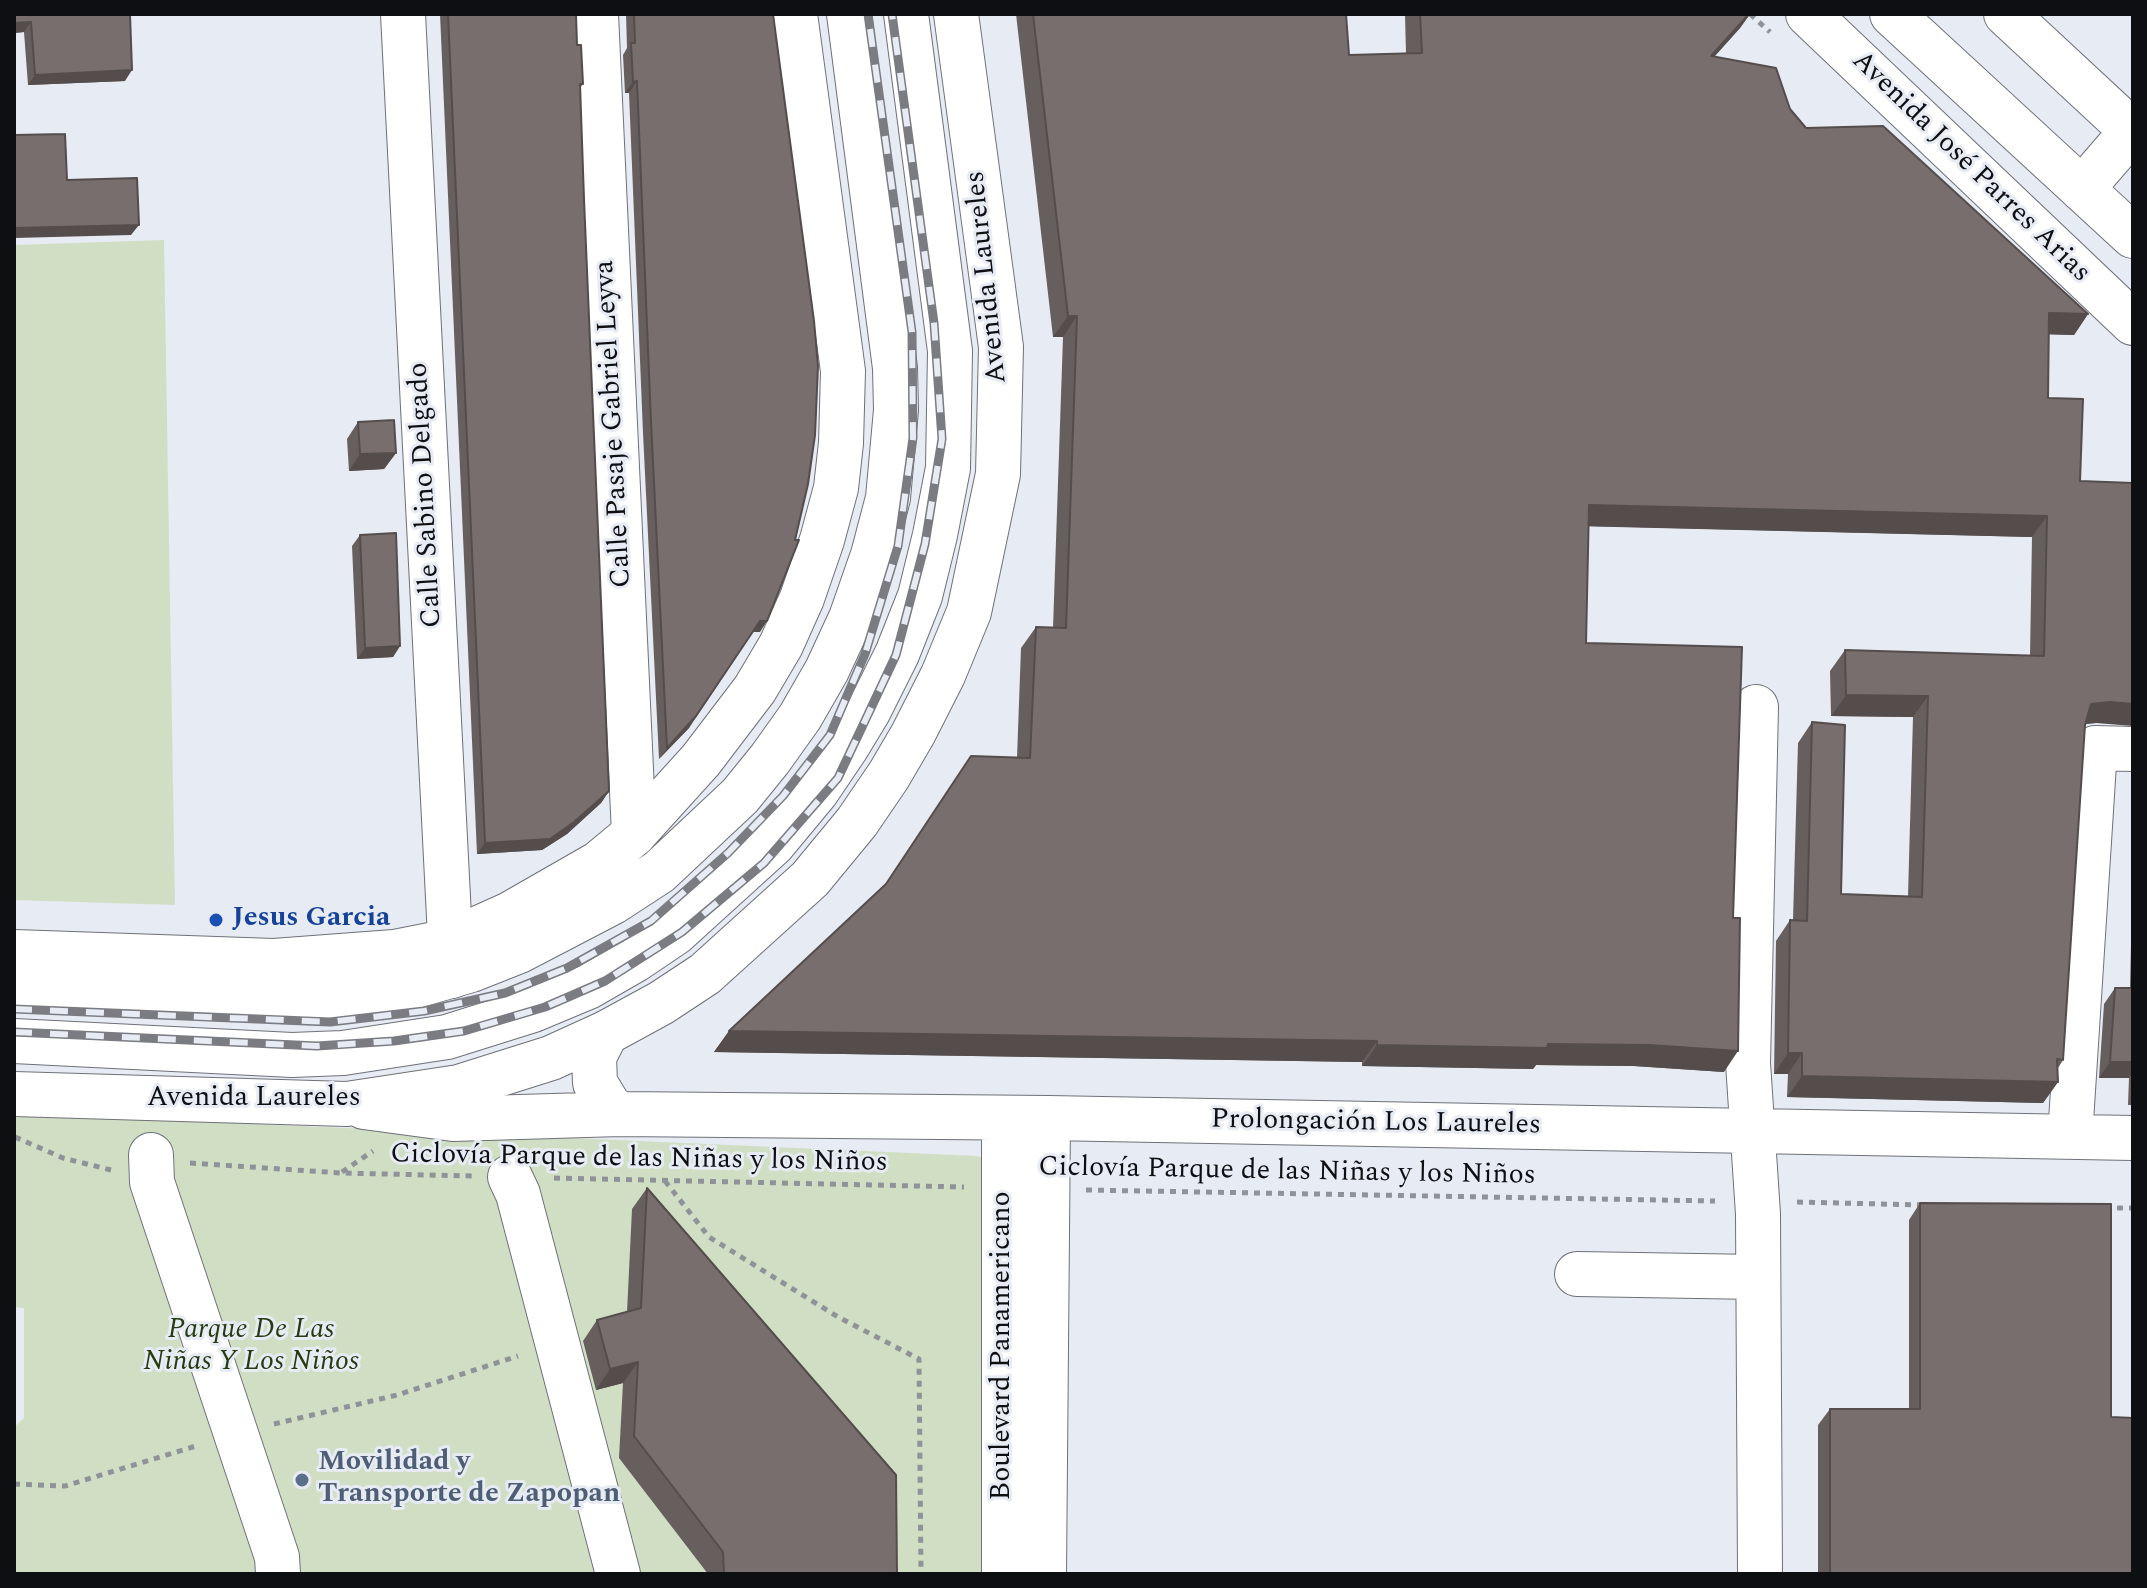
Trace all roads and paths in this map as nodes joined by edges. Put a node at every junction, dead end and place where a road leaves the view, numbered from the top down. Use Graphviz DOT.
graph roads {
  1 [pos="403,14"];
  2 [pos="596,14"];
  3 [pos="795,14"];
  4 [pos="849,14"];
  5 [pos="906,14"];
  6 [pos="956,14"];
  7 [pos="1808,14"];
  8 [pos="1892,14"];
  9 [pos="2006,14"];
  10 [pos="2133,132"];
  11 [pos="2082,189"];
  12 [pos="2133,236"];
  13 [pos="2133,323"];
  14 [pos="1756,707"];
  15 [pos="2133,749"];
  16 [pos="634,834"];
  17 [pos="14,952"];
  18 [pos="451,958"];
  19 [pos="14,985"];
  20 [pos="606,1033"];
  21 [pos="14,1041"];
  22 [pos="14,1094"];
  23 [pos="347,1104"];
  24 [pos="620,1114"];
  25 [pos="1004,1118"];
  26 [pos="1048,1118"];
  27 [pos="1753,1131"];
  28 [pos="15,1137"];
  29 [pos="2070,1137"];
  30 [pos="2133,1138"];
  31 [pos="152,1164"];
  32 [pos="510,1177"];
  33 [pos="665,1181"];
  34 [pos="1026,1189"];
  35 [pos="1757,1202"];
  36 [pos="1930,1205"];
  37 [pos="2102,1208"];
  38 [pos="2133,1208"];
  39 [pos="1577,1274"];
  40 [pos="1758,1277"];
  41 [pos="558,1344"];
  42 [pos="235,1433"];
  43 [pos="14,1484"];
  44 [pos="278,1574"];
  45 [pos="618,1574"];
  46 [pos="921,1574"];
  47 [pos="1004,1574"];
  48 [pos="1044,1574"];
  49 [pos="1760,1574"];
  1 -- 18 [label="main road, Calle Sabino Delgado"];
  2 -- 16 [label="main road, Calle Pasaje Gabriel Leyva"];
  3 -- 16 [label="main road"];
  4 -- 18 [label="main road"];
  5 -- 21 [label="main road, Avenida Laureles"];
  6 -- 20 [label="main road, Avenida Laureles"];
  7 -- 13 [label="main road, Avenida José Parres Arias"];
  8 -- 11 [label="main road, Avenida José Parres Arias"];
  9 -- 10 [label="main road"];
  10 -- 11 [label="main road"];
  11 -- 12 [label="main road, Avenida José Parres Arias"];
  14 -- 27 [label="main road"];
  15 -- 29 [label="main road"];
  16 -- 18 [label="main road"];
  17 -- 18 [label="main road"];
  18 -- 19 [label="main road"];
  20 -- 23 [label="main road, Avenida Laureles"];
  20 -- 24 [label="main road"];
  22 -- 23 [label="main road, Avenida Laureles"];
  23 -- 24 [label="main road, Prolongación Los Laureles"];
  24 -- 25 [label="main road, Prolongación Los Laureles"];
  25 -- 26 [label="main road, Prolongación Los Laureles"];
  25 -- 34 [label="main road, Boulevard Panamericano"];
  26 -- 27 [label="main road, Prolongación Los Laureles"];
  26 -- 34 [label="main road, Boulevard Panamericano"];
  27 -- 29 [label="main road, Prolongación Los Laureles"];
  27 -- 35 [label="main road"];
  28 -- 31 [label="path, Ciclovía Parque de las Niñas y los Niños"];
  29 -- 30 [label="main road, Prolongación Los Laureles"];
  31 -- 32 [label="path, Ciclovía Parque de las Niñas y los Niños"];
  31 -- 42 [label="main road"];
  32 -- 33 [label="path, Ciclovía Parque de las Niñas y los Niños"];
  32 -- 41 [label="main road"];
  33 -- 34 [label="path, Ciclovía Parque de las Niñas y los Niños"];
  33 -- 46 [label="path"];
  34 -- 35 [label="path, Ciclovía Parque de las Niñas y los Niños"];
  34 -- 47 [label="main road, Boulevard Panamericano"];
  34 -- 48 [label="main road, Boulevard Panamericano"];
  35 -- 36 [label="path, Ciclovía Parque de las Niñas y los Niños"];
  35 -- 40 [label="main road"];
  37 -- 38 [label="path"];
  39 -- 40 [label="main road"];
  40 -- 49 [label="main road"];
  41 -- 42 [label="path"];
  41 -- 45 [label="main road"];
  42 -- 43 [label="path"];
  42 -- 44 [label="main road"];
}
